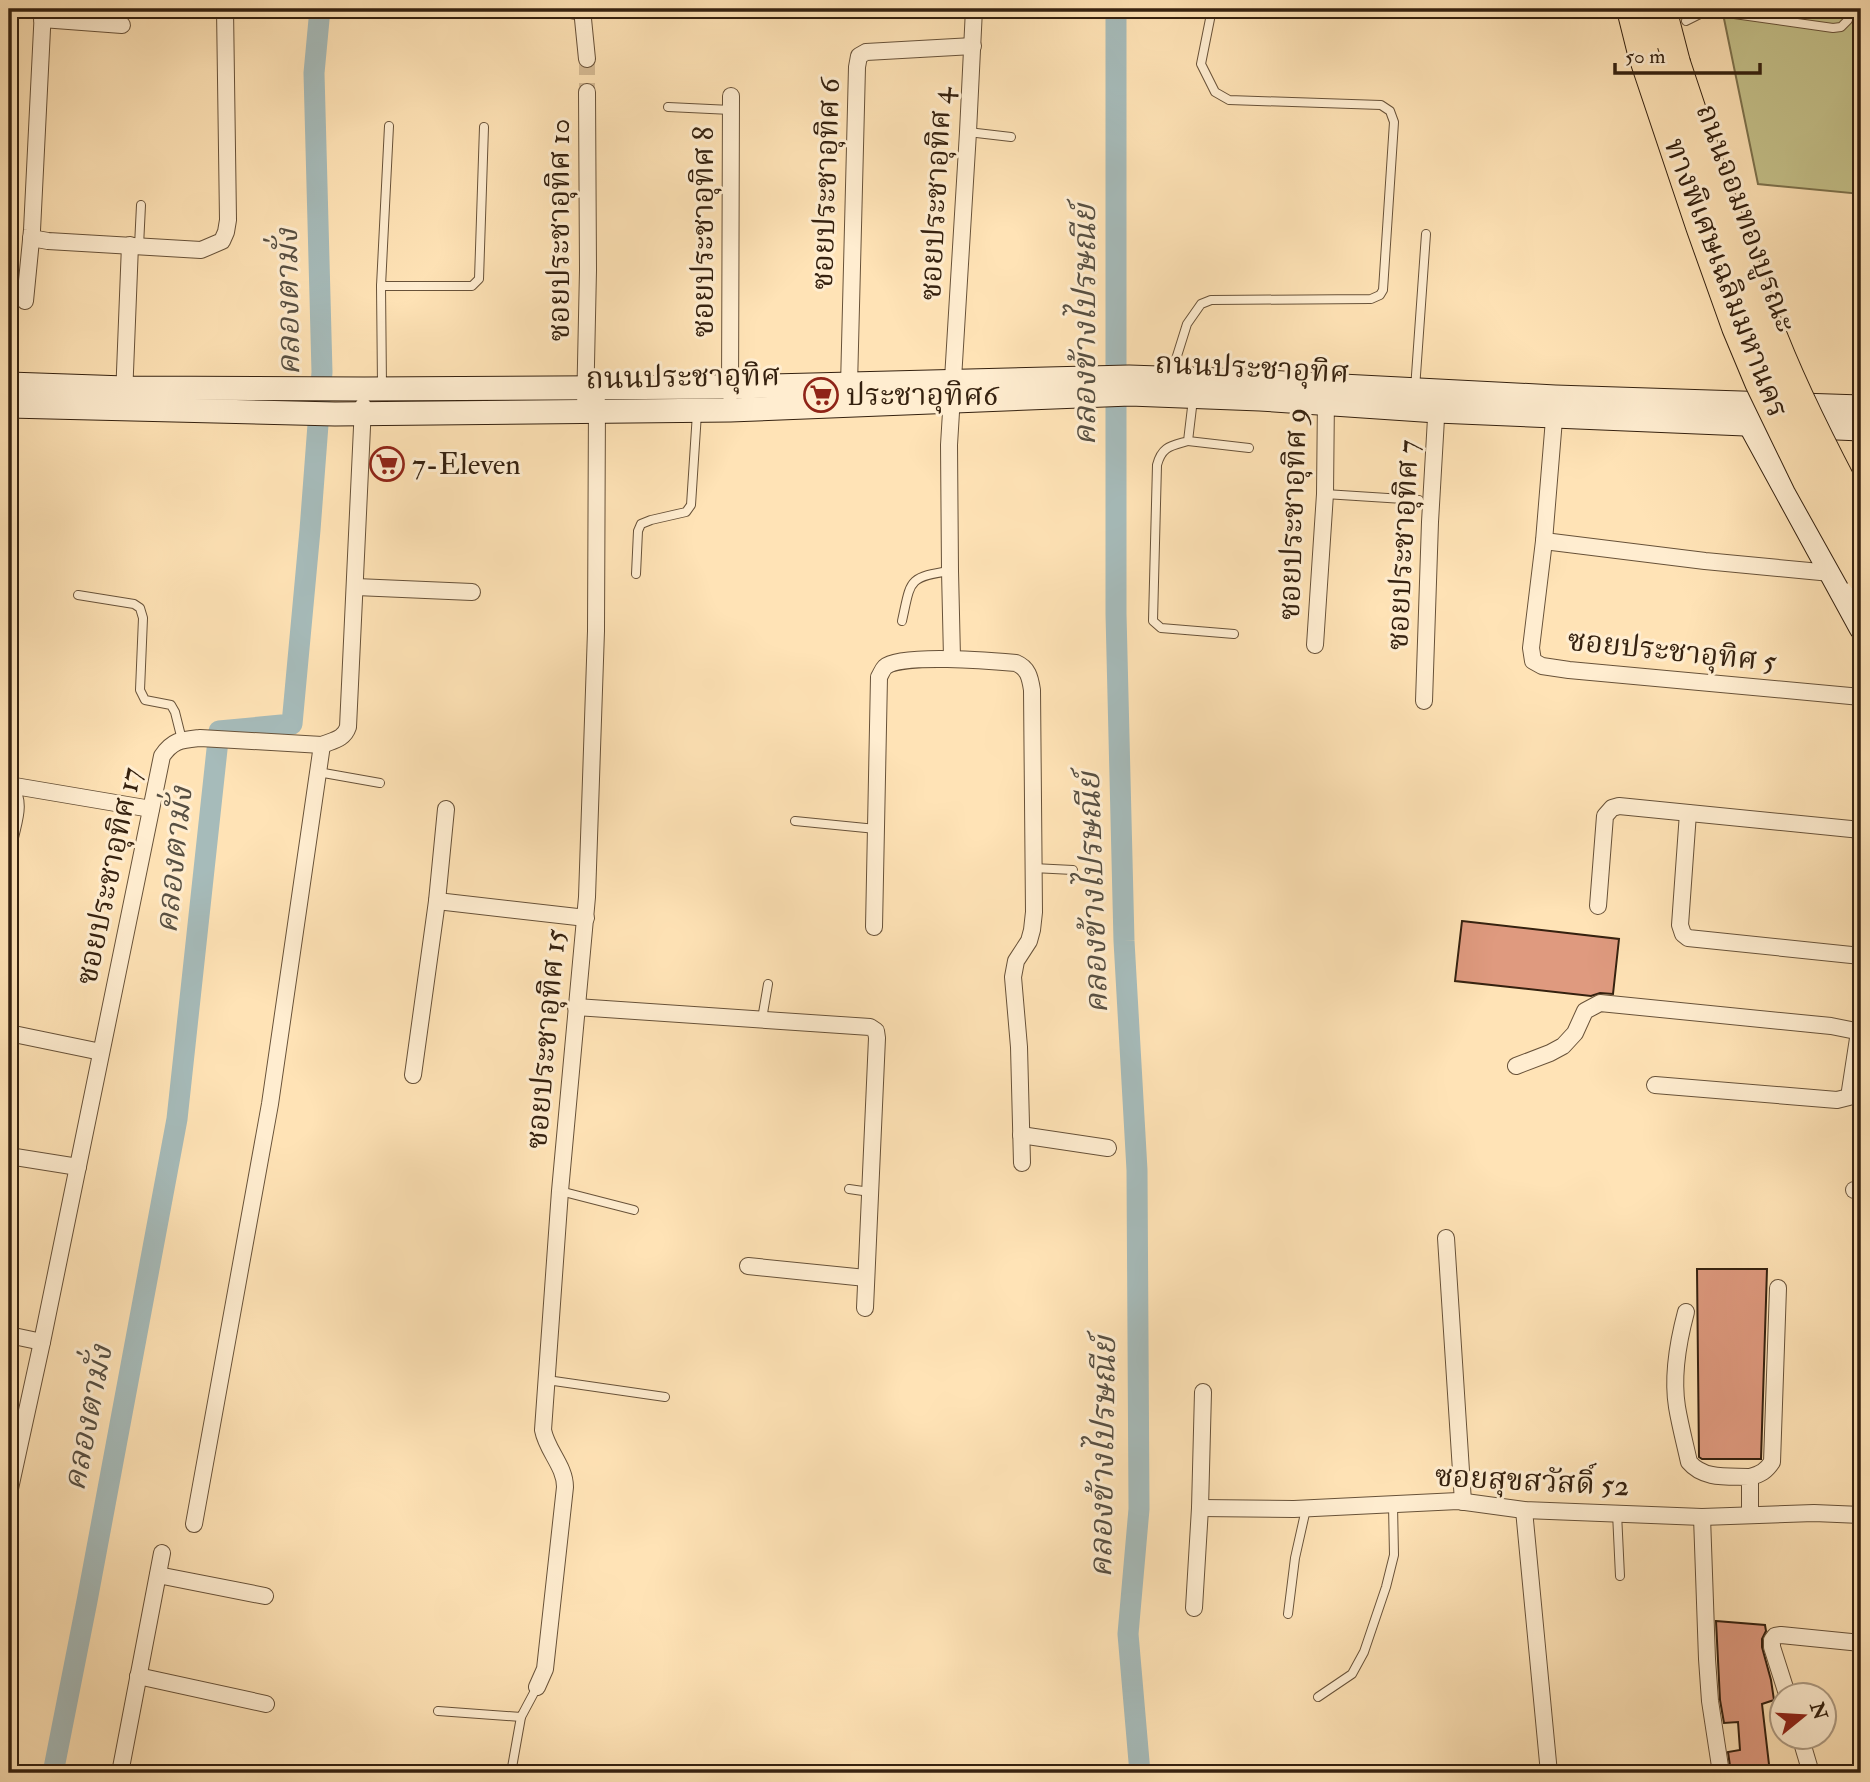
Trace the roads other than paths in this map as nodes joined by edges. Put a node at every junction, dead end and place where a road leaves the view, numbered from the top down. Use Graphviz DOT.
graph roads {
  1 [pos="225,9"];
  2 [pos="543,9"];
  3 [pos="974,9"];
  4 [pos="1212,9"];
  5 [pos="1632,9"];
  6 [pos="1648,9"];
  7 [pos="1849,9"];
  8 [pos="582,12"];
  9 [pos="42,14"];
  10 [pos="1674,15"];
  11 [pos="122,25"];
  12 [pos="972,46"];
  13 [pos="587,59"];
  14 [pos="587,92"];
  15 [pos="731,103"];
  16 [pos="668,107"];
  17 [pos="388,125"];
  18 [pos="484,127"];
  19 [pos="968,132"];
  20 [pos="1011,137"];
  21 [pos="141,205"];
  22 [pos="1426,234"];
  23 [pos="31,238"];
  24 [pos="134,245"];
  25 [pos="380,286"];
  26 [pos="25,301"];
  27 [pos="1171,378"];
  28 [pos="9,384"];
  29 [pos="1129,385"];
  30 [pos="849,386"];
  31 [pos="373,389"];
  32 [pos="952,392"];
  33 [pos="1326,395"];
  34 [pos="1193,396"];
  35 [pos="124,399"];
  36 [pos="591,399"];
  37 [pos="730,399"];
  38 [pos="1426,401"];
  39 [pos="1786,404"];
  40 [pos="9,406"];
  41 [pos="1555,407"];
  42 [pos="697,410"];
  43 [pos="363,413"];
  44 [pos="1749,423"];
  45 [pos="1860,427"];
  46 [pos="1188,441"];
  47 [pos="1250,448"];
  48 [pos="1325,494"];
  49 [pos="1419,500"];
  50 [pos="1861,522"];
  51 [pos="1544,541"];
  52 [pos="950,571"];
  53 [pos="1831,573"];
  54 [pos="636,574"];
  55 [pos="1861,576"];
  56 [pos="356,587"];
  57 [pos="472,592"];
  58 [pos="78,595"];
  59 [pos="902,621"];
  60 [pos="1861,628"];
  61 [pos="1234,634"];
  62 [pos="1315,645"];
  63 [pos="952,658"];
  64 [pos="1861,698"];
  65 [pos="1424,701"];
  66 [pos="182,740"];
  67 [pos="322,745"];
  68 [pos="318,772"];
  69 [pos="380,783"];
  70 [pos="9,785"];
  71 [pos="151,809"];
  72 [pos="446,809"];
  73 [pos="1688,813"];
  74 [pos="795,821"];
  75 [pos="876,829"];
  76 [pos="1861,830"];
  77 [pos="9,842"];
  78 [pos="1033,868"];
  79 [pos="1073,870"];
  80 [pos="437,901"];
  81 [pos="1598,906"];
  82 [pos="586,918"];
  83 [pos="874,927"];
  84 [pos="1861,956"];
  85 [pos="768,984"];
  86 [pos="576,1007"];
  87 [pos="762,1019"];
  88 [pos="1860,1032"];
  89 [pos="9,1033"];
  90 [pos="101,1052"];
  91 [pos="1516,1066"];
  92 [pos="413,1075"];
  93 [pos="1655,1085"];
  94 [pos="1021,1135"];
  95 [pos="1108,1148"];
  96 [pos="9,1156"];
  97 [pos="1022,1163"];
  98 [pos="78,1167"];
  99 [pos="849,1189"];
  100 [pos="560,1191"];
  101 [pos="870,1192"];
  102 [pos="634,1210"];
  103 [pos="1446,1238"];
  104 [pos="748,1266"];
  105 [pos="866,1278"];
  106 [pos="1778,1288"];
  107 [pos="865,1308"];
  108 [pos="1686,1312"];
  109 [pos="9,1335"];
  110 [pos="42,1342"];
  111 [pos="547,1380"];
  112 [pos="1203,1392"];
  113 [pos="665,1396"];
  114 [pos="1751,1476"];
  115 [pos="9,1493"];
  116 [pos="1462,1502"];
  117 [pos="1392,1505"];
  118 [pos="1200,1508"];
  119 [pos="1306,1508"];
  120 [pos="1524,1510"];
  121 [pos="1617,1513"];
  122 [pos="1750,1514"];
  123 [pos="1861,1515"];
  124 [pos="1702,1517"];
  125 [pos="194,1524"];
  126 [pos="162,1553"];
  127 [pos="158,1575"];
  128 [pos="1620,1576"];
  129 [pos="265,1596"];
  130 [pos="1194,1608"];
  131 [pos="1288,1614"];
  132 [pos="1861,1643"];
  133 [pos="138,1676"];
  134 [pos="1782,1680"];
  135 [pos="537,1687"];
  136 [pos="1318,1697"];
  137 [pos="266,1704"];
  138 [pos="438,1711"];
  139 [pos="521,1717"];
  140 [pos="1804,1750"];
  141 [pos="120,1773"];
  142 [pos="511,1773"];
  143 [pos="1549,1773"];
  144 [pos="1721,1773"];
  145 [pos="1811,1773"];
  1 -- 24 [label="street"];
  2 -- 8 [label="lane"];
  3 -- 12 [label="street, ซอยประชาอุทิศ 4"];
  4 -- 27 [label="lane"];
  5 -- 55 [label="highway, ทางพิเศษเฉลิมมหานคร, bridge"];
  6 -- 39 [label="street, ถนนจอมทองบูรณะ"];
  7 -- 10 [label="lane"];
  8 -- 13 [label="street"];
  9 -- 11 [label="street"];
  9 -- 23 [label="street"];
  10 -- 50 [label="highway, ทางพิเศษเฉลิมมหานคร, bridge"];
  12 -- 19 [label="street, ซอยประชาอุทิศ 4"];
  12 -- 30 [label="street, ซอยประชาอุทิศ 6"];
  14 -- 36 [label="street, ซอยประชาอุทิศ 10"];
  15 -- 16 [label="lane"];
  15 -- 37 [label="street, ซอยประชาอุทิศ 8"];
  17 -- 25 [label="lane"];
  18 -- 25 [label="lane"];
  19 -- 20 [label="lane"];
  19 -- 32 [label="street, ซอยประชาอุทิศ 4"];
  21 -- 24 [label="lane"];
  22 -- 38 [label="lane"];
  23 -- 24 [label="street"];
  23 -- 26 [label="street"];
  24 -- 35 [label="street"];
  25 -- 31 [label="lane"];
  27 -- 29 [label="main road, ถนนประชาอุทิศ"];
  27 -- 33 [label="main road, ถนนประชาอุทิศ"];
  28 -- 35 [label="main road, ถนนประชาอุทิศ"];
  29 -- 32 [label="main road, ถนนประชาอุทิศ"];
  29 -- 34 [label="main road, ถนนประชาอุทิศ"];
  30 -- 32 [label="main road, ถนนประชาอุทิศ"];
  30 -- 37 [label="main road, ถนนประชาอุทิศ"];
  31 -- 35 [label="main road, ถนนประชาอุทิศ"];
  31 -- 36 [label="main road, ถนนประชาอุทิศ"];
  31 -- 43 [label="street"];
  32 -- 37 [label="main road, ถนนประชาอุทิศ"];
  32 -- 52 [label="street, ซอยประชาอุทิศ 4"];
  33 -- 34 [label="main road, ถนนประชาอุทิศ"];
  33 -- 38 [label="main road, ถนนประชาอุทิศ"];
  33 -- 48 [label="street, ซอยประชาอุทิศ 9"];
  34 -- 46 [label="lane"];
  35 -- 40 [label="main road, ถนนประชาอุทิศ"];
  35 -- 43 [label="main road, ถนนประชาอุทิศ"];
  36 -- 37 [label="main road, ถนนประชาอุทิศ"];
  36 -- 42 [label="main road, ถนนประชาอุทิศ"];
  36 -- 43 [label="main road, ถนนประชาอุทิศ"];
  36 -- 82 [label="street, ซอยประชาอุทิศ 15"];
  37 -- 42 [label="main road, ถนนประชาอุทิศ"];
  38 -- 41 [label="main road, ถนนประชาอุทิศ"];
  38 -- 65 [label="street, ซอยประชาอุทิศ 7"];
  39 -- 41 [label="main road, ถนนประชาอุทิศ"];
  39 -- 45 [label="main road, ถนนประชาอุทิศ"];
  41 -- 44 [label="main road, ถนนประชาอุทิศ"];
  41 -- 51 [label="street, ซอยประชาอุทิศ 5"];
  42 -- 54 [label="lane"];
  43 -- 56 [label="street"];
  44 -- 45 [label="main road, ถนนประชาอุทิศ"];
  44 -- 53 [label="main road"];
  46 -- 47 [label="lane"];
  46 -- 61 [label="lane"];
  48 -- 49 [label="lane"];
  48 -- 62 [label="street, ซอยประชาอุทิศ 9"];
  51 -- 53 [label="street"];
  51 -- 64 [label="street, ซอยประชาอุทิศ 5"];
  52 -- 59 [label="lane"];
  52 -- 63 [label="street, ซอยประชาอุทิศ 4"];
  53 -- 60 [label="main road"];
  56 -- 57 [label="street"];
  56 -- 67 [label="street"];
  58 -- 66 [label="lane"];
  63 -- 75 [label="street"];
  63 -- 78 [label="street"];
  66 -- 67 [label="street"];
  66 -- 71 [label="street, ซอยประชาอุทิศ 17"];
  67 -- 68 [label="street"];
  68 -- 69 [label="lane"];
  68 -- 125 [label="street"];
  70 -- 71 [label="street"];
  70 -- 77 [label="street"];
  71 -- 90 [label="street, ซอยประชาอุทิศ 17"];
  72 -- 80 [label="street"];
  73 -- 76 [label="street"];
  73 -- 81 [label="street"];
  73 -- 84 [label="street"];
  74 -- 75 [label="lane"];
  75 -- 83 [label="street"];
  78 -- 79 [label="lane"];
  78 -- 94 [label="street"];
  80 -- 82 [label="street"];
  80 -- 92 [label="street"];
  82 -- 86 [label="street, ซอยประชาอุทิศ 15"];
  85 -- 87 [label="lane"];
  86 -- 87 [label="street"];
  86 -- 100 [label="street, ซอยประชาอุทิศ 15"];
  87 -- 101 [label="street"];
  88 -- 91 [label="street"];
  88 -- 93 [label="street"];
  89 -- 90 [label="street"];
  90 -- 98 [label="street, ซอยประชาอุทิศ 17"];
  94 -- 95 [label="street"];
  94 -- 97 [label="street"];
  96 -- 98 [label="street"];
  98 -- 110 [label="street, ซอยประชาอุทิศ 17"];
  99 -- 101 [label="lane"];
  100 -- 102 [label="lane"];
  100 -- 111 [label="street, ซอยประชาอุทิศ 15"];
  101 -- 105 [label="street"];
  103 -- 116 [label="street"];
  104 -- 105 [label="street"];
  105 -- 107 [label="street"];
  106 -- 114 [label="street"];
  108 -- 114 [label="street"];
  109 -- 110 [label="street"];
  110 -- 115 [label="street, ซอยประชาอุทิศ 17"];
  111 -- 113 [label="lane"];
  111 -- 135 [label="street, ซอยประชาอุทิศ 15"];
  112 -- 118 [label="street"];
  114 -- 122 [label="street"];
  116 -- 117 [label="street, ซอยสุขสวัสดิ์ 52"];
  116 -- 120 [label="street, ซอยสุขสวัสดิ์ 52"];
  117 -- 119 [label="street, ซอยสุขสวัสดิ์ 52"];
  117 -- 136 [label="lane"];
  118 -- 119 [label="street, ซอยสุขสวัสดิ์ 52"];
  118 -- 130 [label="street"];
  119 -- 131 [label="lane"];
  120 -- 121 [label="street, ซอยสุขสวัสดิ์ 52"];
  120 -- 143 [label="street"];
  121 -- 124 [label="street, ซอยสุขสวัสดิ์ 52"];
  121 -- 128 [label="lane"];
  122 -- 123 [label="street, ซอยสุขสวัสดิ์ 52"];
  122 -- 124 [label="street, ซอยสุขสวัสดิ์ 52"];
  124 -- 144 [label="street"];
  126 -- 127 [label="street"];
  127 -- 129 [label="street"];
  127 -- 133 [label="street"];
  132 -- 134 [label="street"];
  133 -- 137 [label="street"];
  133 -- 141 [label="street"];
  135 -- 139 [label="lane"];
  138 -- 139 [label="lane"];
  139 -- 142 [label="lane"];
  140 -- 145 [label="street"];
}
